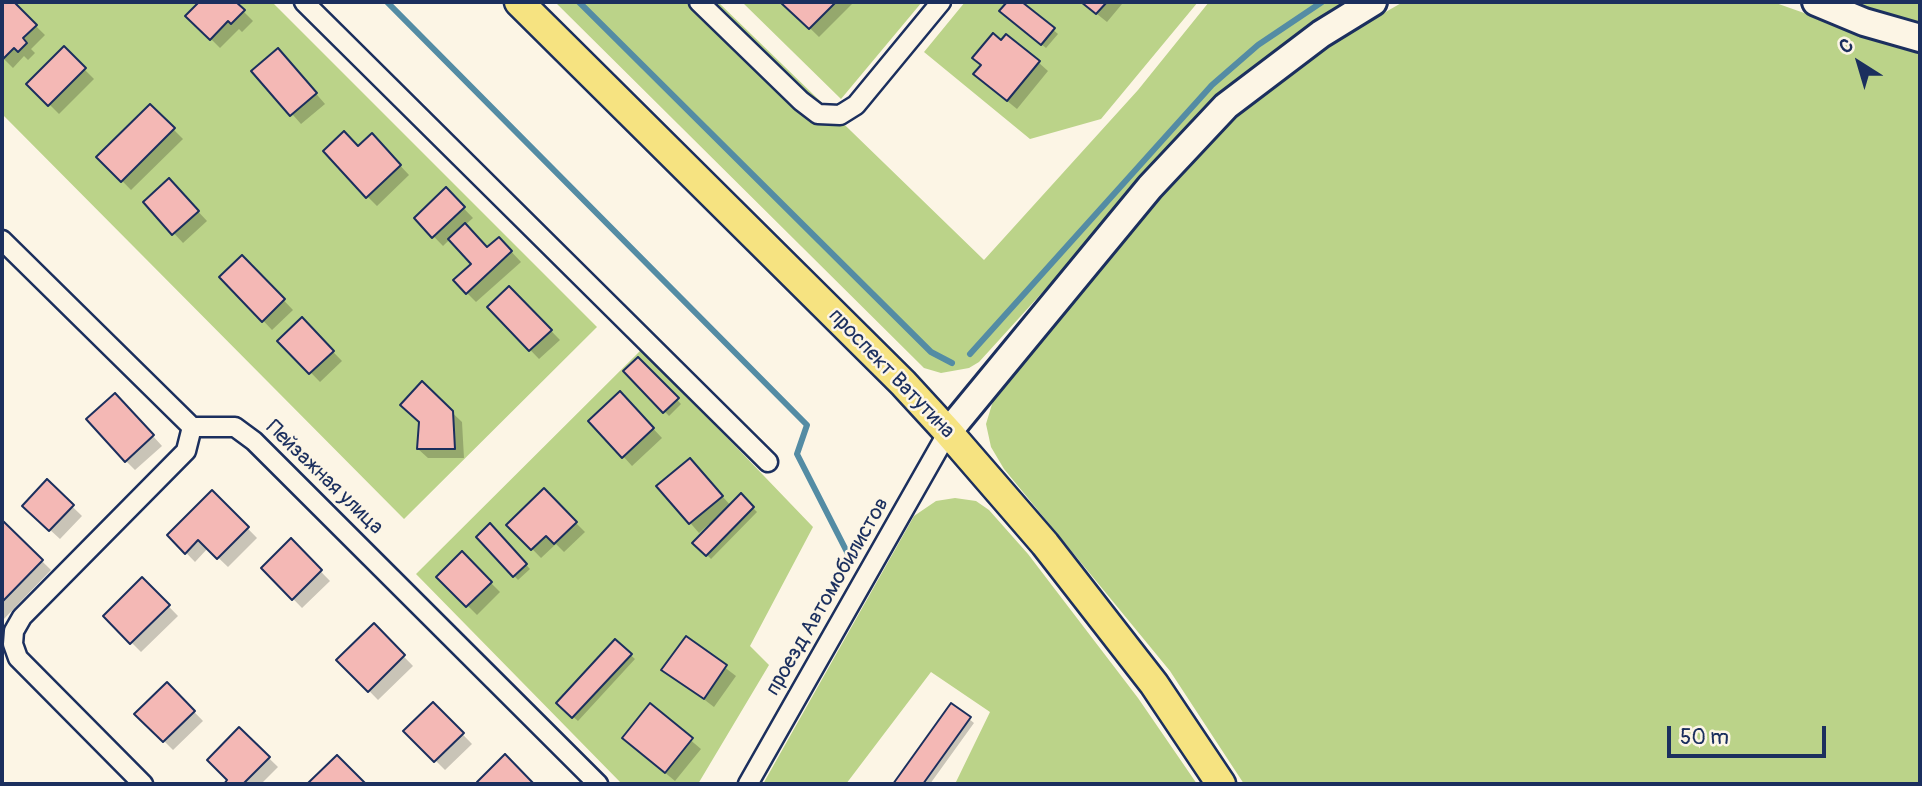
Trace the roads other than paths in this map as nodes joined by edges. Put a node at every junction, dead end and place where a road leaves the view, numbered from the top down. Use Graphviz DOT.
graph roads {
  1 [pos="304,2"];
  2 [pos="519,2"];
  3 [pos="699,2"];
  4 [pos="941,2"];
  5 [pos="1374,2"];
  6 [pos="1816,2"];
  7 [pos="1920,38"];
  8 [pos="2,240"];
  9 [pos="192,427"];
  10 [pos="948,432"];
  11 [pos="768,463"];
  12 [pos="143,784"];
  13 [pos="598,784"];
  14 [pos="748,784"];
  15 [pos="1221,784"];
  1 -- 11 [label="street"];
  2 -- 10 [label="main road, проспект Ватутина"];
  3 -- 4 [label="street"];
  5 -- 10 [label="street"];
  6 -- 7 [label="street"];
  8 -- 9 [label="street"];
  9 -- 12 [label="street"];
  9 -- 13 [label="street, Пейзажная улица"];
  10 -- 14 [label="street, проезд Автомобилистов"];
  10 -- 15 [label="main road, проспект Ватутина"];
}
